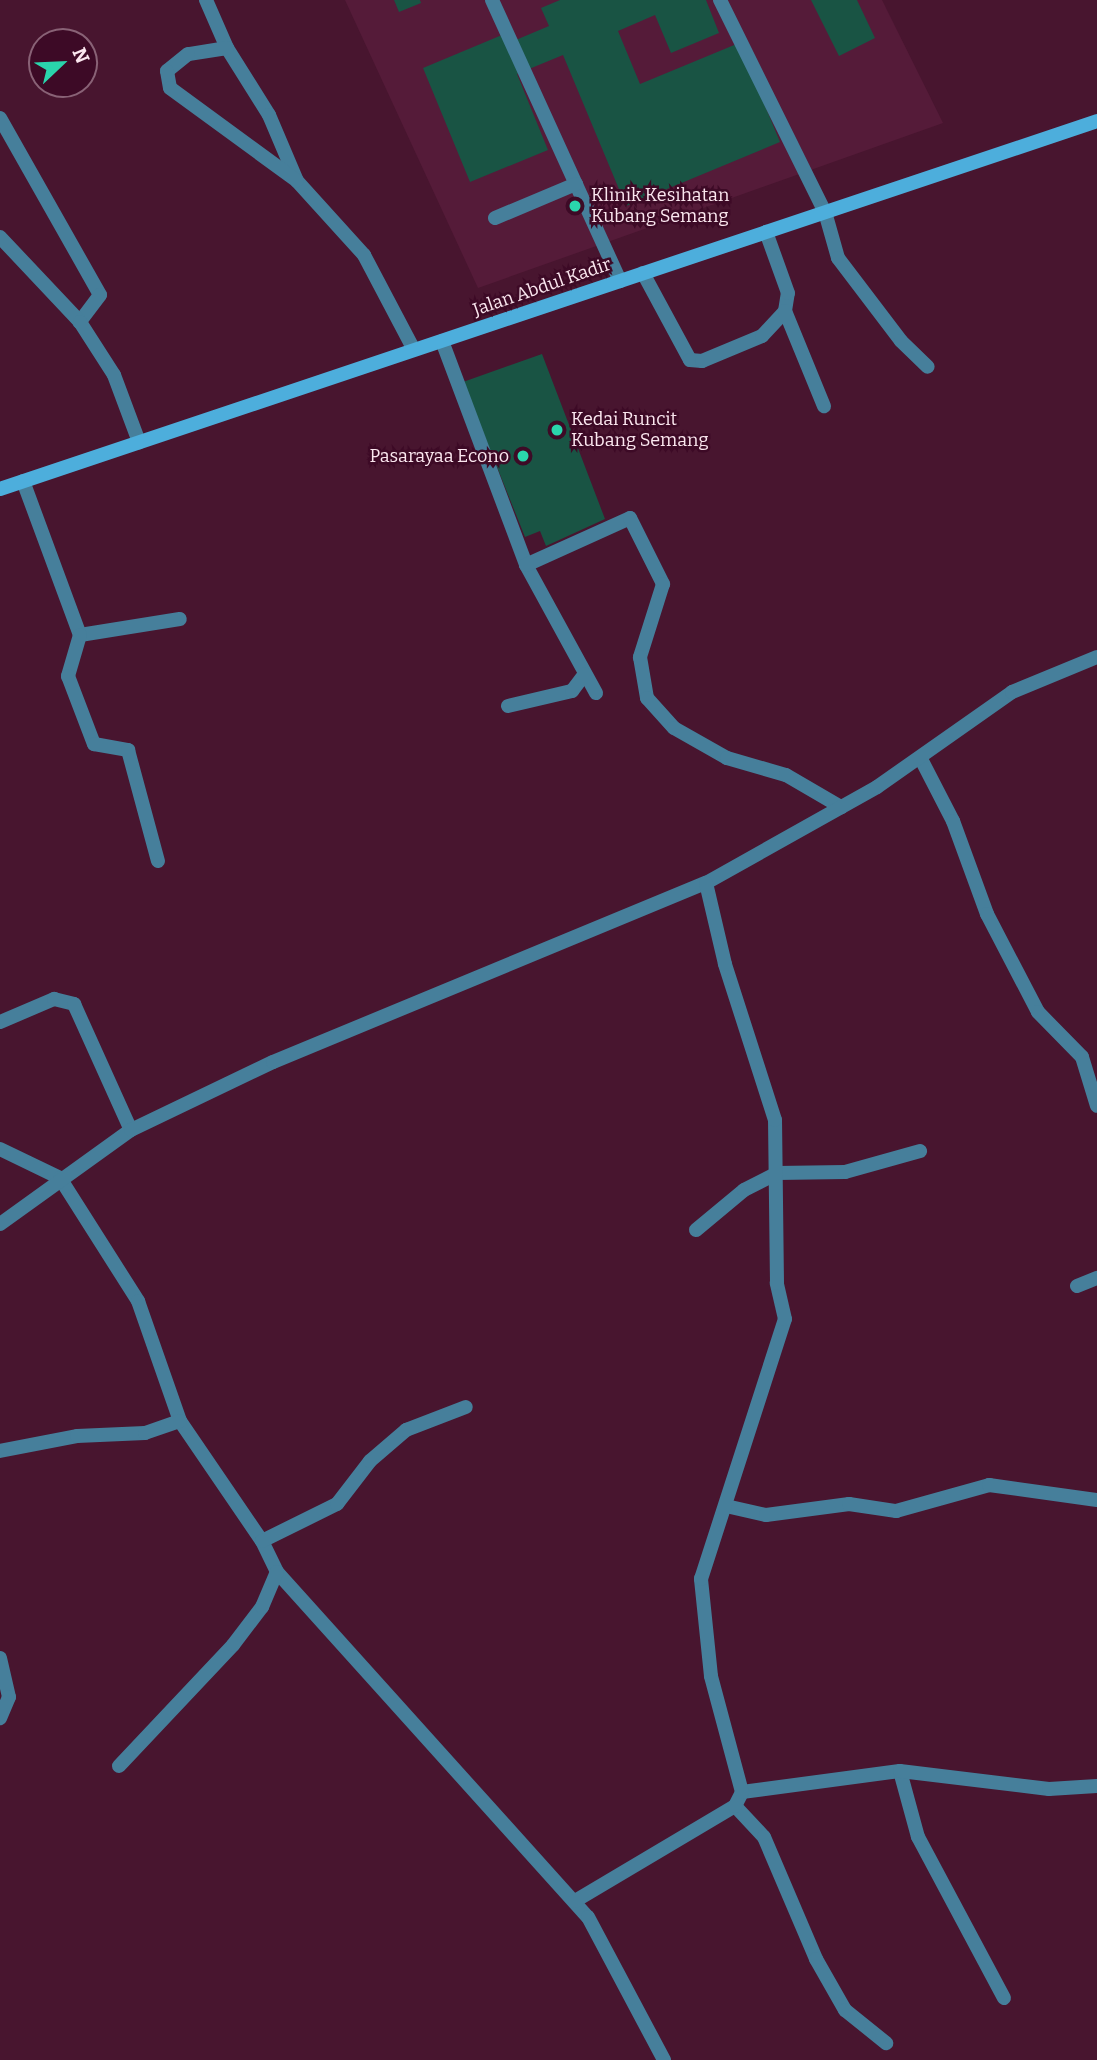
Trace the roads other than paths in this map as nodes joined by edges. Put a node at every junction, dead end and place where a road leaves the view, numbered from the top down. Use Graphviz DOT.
graph roads {
  1 [pos="206,0"];
  2 [pos="720,0"];
  3 [pos="497,1"];
  4 [pos="227,48"];
  5 [pos="0,118"];
  6 [pos="1097,121"];
  7 [pos="297,181"];
  8 [pos="576,184"];
  9 [pos="825,212"];
  10 [pos="495,219"];
  11 [pos="766,232"];
  12 [pos="0,237"];
  13 [pos="643,274"];
  14 [pos="620,281"];
  15 [pos="785,311"];
  16 [pos="80,322"];
  17 [pos="442,341"];
  18 [pos="414,350"];
  19 [pos="928,367"];
  20 [pos="824,406"];
  21 [pos="139,442"];
  22 [pos="23,481"];
  23 [pos="0,489"];
  24 [pos="526,565"];
  25 [pos="180,619"];
  26 [pos="80,635"];
  27 [pos="1097,657"];
  28 [pos="584,674"];
  29 [pos="596,693"];
  30 [pos="508,706"];
  31 [pos="921,759"];
  32 [pos="841,807"];
  33 [pos="158,861"];
  34 [pos="706,883"];
  35 [pos="0,1022"];
  36 [pos="1097,1106"];
  37 [pos="131,1130"];
  38 [pos="0,1149"];
  39 [pos="920,1152"];
  40 [pos="777,1173"];
  41 [pos="60,1178"];
  42 [pos="0,1224"];
  43 [pos="696,1230"];
  44 [pos="1097,1278"];
  45 [pos="1077,1286"];
  46 [pos="466,1407"];
  47 [pos="180,1421"];
  48 [pos="0,1451"];
  49 [pos="1097,1500"];
  50 [pos="726,1506"];
  51 [pos="262,1541"];
  52 [pos="277,1572"];
  53 [pos="0,1658"];
  54 [pos="0,1718"];
  55 [pos="119,1766"];
  56 [pos="900,1771"];
  57 [pos="1097,1786"];
  58 [pos="742,1793"];
  59 [pos="735,1807"];
  60 [pos="575,1901"];
  61 [pos="1004,1998"];
  62 [pos="886,2043"];
  63 [pos="664,2060"];
  1 -- 4 [label="street"];
  2 -- 9 [label="street"];
  3 -- 8 [label="street"];
  4 -- 7 [label="street"];
  4 -- 7 [label="street"];
  5 -- 16 [label="street"];
  6 -- 9 [label="main road, Jalan Abdul Kadir"];
  7 -- 18 [label="street"];
  8 -- 10 [label="street"];
  8 -- 14 [label="street"];
  9 -- 11 [label="main road, Jalan Abdul Kadir"];
  9 -- 19 [label="street"];
  11 -- 13 [label="main road, Jalan Abdul Kadir"];
  11 -- 15 [label="street"];
  12 -- 16 [label="street"];
  13 -- 14 [label="main road, Jalan Abdul Kadir"];
  13 -- 15 [label="street"];
  14 -- 17 [label="main road, Jalan Abdul Kadir"];
  15 -- 20 [label="street"];
  16 -- 21 [label="street"];
  17 -- 18 [label="main road, Jalan Abdul Kadir"];
  17 -- 24 [label="street"];
  18 -- 21 [label="main road, Jalan Abdul Kadir"];
  21 -- 22 [label="main road, Jalan Abdul Kadir"];
  22 -- 23 [label="main road, Jalan Abdul Kadir"];
  22 -- 26 [label="street"];
  24 -- 28 [label="street"];
  24 -- 32 [label="street"];
  25 -- 26 [label="street"];
  26 -- 33 [label="street"];
  27 -- 31 [label="street"];
  28 -- 29 [label="street"];
  28 -- 30 [label="street"];
  31 -- 32 [label="street"];
  31 -- 36 [label="street"];
  32 -- 34 [label="street"];
  34 -- 37 [label="street"];
  34 -- 40 [label="street"];
  35 -- 37 [label="street"];
  37 -- 41 [label="street"];
  38 -- 41 [label="street"];
  39 -- 40 [label="street"];
  40 -- 43 [label="street"];
  40 -- 50 [label="street"];
  41 -- 42 [label="street"];
  41 -- 47 [label="street"];
  44 -- 45 [label="street"];
  46 -- 51 [label="street"];
  47 -- 48 [label="street"];
  47 -- 51 [label="street"];
  49 -- 50 [label="street"];
  50 -- 58 [label="street"];
  51 -- 52 [label="street"];
  52 -- 55 [label="street"];
  52 -- 60 [label="street"];
  53 -- 54 [label="street"];
  56 -- 57 [label="street"];
  56 -- 58 [label="street"];
  56 -- 61 [label="street"];
  58 -- 59 [label="street"];
  59 -- 60 [label="street"];
  59 -- 62 [label="street"];
  60 -- 63 [label="street"];
}
